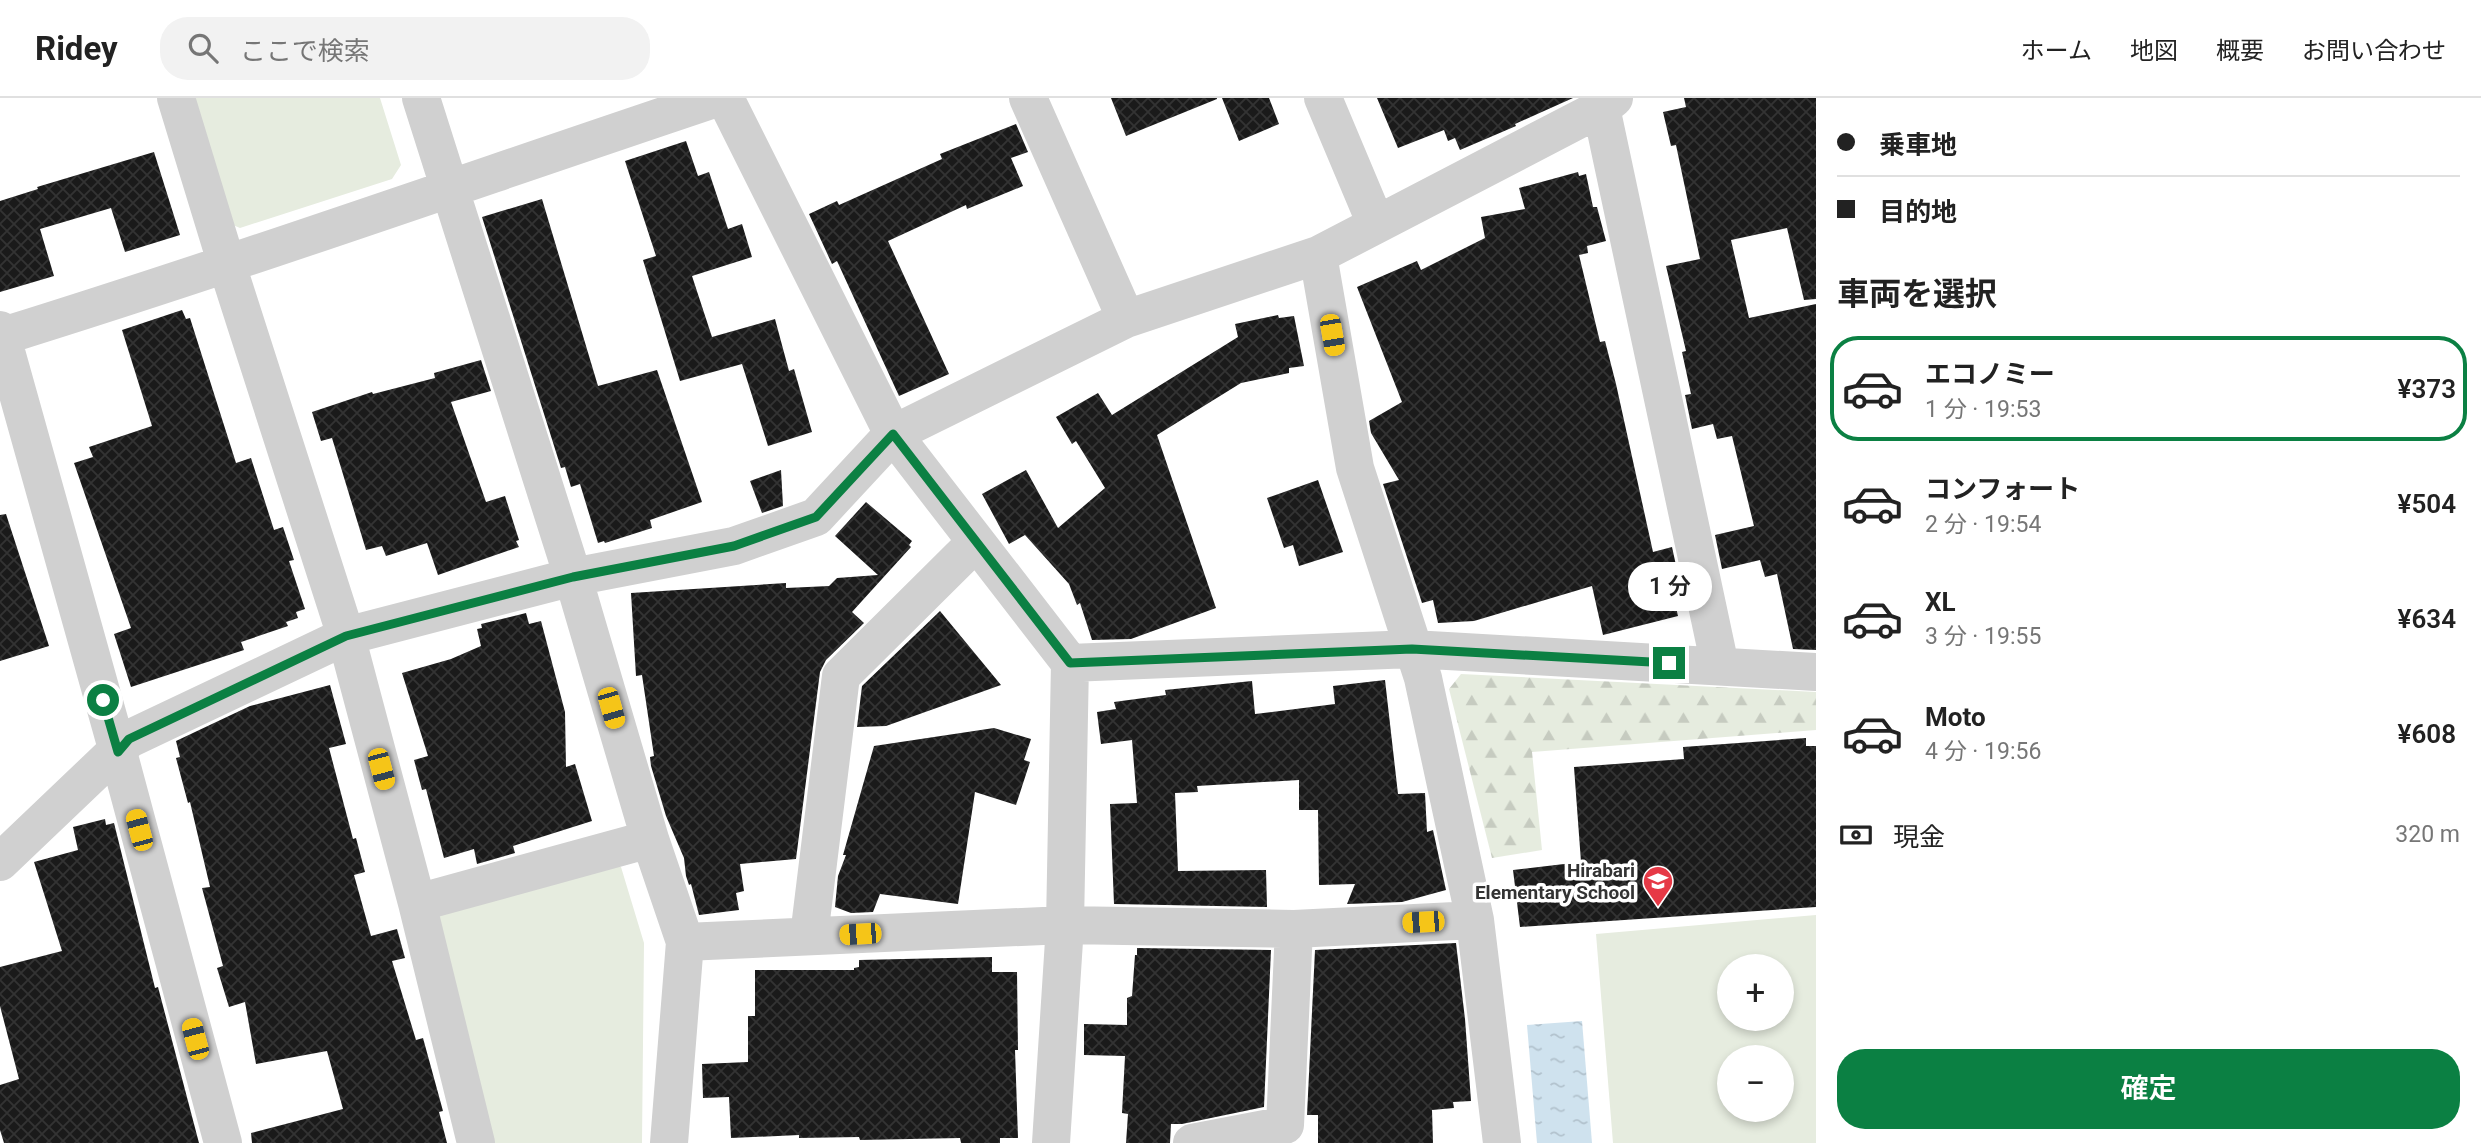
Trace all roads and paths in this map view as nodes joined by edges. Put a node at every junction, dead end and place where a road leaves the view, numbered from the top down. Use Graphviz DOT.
graph roads {
  1 [pos="176,98"];
  2 [pos="421,98"];
  3 [pos="718,98"];
  4 [pos="725,98"];
  5 [pos="1028,98"];
  6 [pos="1323,98"];
  7 [pos="1606,101"];
  8 [pos="451,187"];
  9 [pos="1376,224"];
  10 [pos="1318,255"];
  11 [pos="227,265"];
  12 [pos="1126,318"];
  13 [pos="1,335"];
  14 [pos="893,434"];
  15 [pos="976,542"];
  16 [pos="573,577"];
  17 [pos="346,636"];
  18 [pos="1412,649"];
  19 [pos="1070,663"];
  20 [pos="1720,666"];
  21 [pos="1816,672"];
  22 [pos="118,752"];
  23 [pos="650,839"];
  24 [pos="0,862"];
  25 [pos="416,903"];
  26 [pos="1475,920"];
  27 [pos="1065,925"];
  28 [pos="1294,929"];
  29 [pos="809,936"];
  30 [pos="685,942"];
  31 [pos="223,1143"];
  32 [pos="476,1143"];
  33 [pos="669,1143"];
  34 [pos="1051,1143"];
  35 [pos="1192,1143"];
  36 [pos="1502,1143"];
  1 -- 11 [label="street"];
  2 -- 8 [label="street"];
  3 -- 8 [label="street"];
  4 -- 14 [label="street"];
  5 -- 12 [label="street"];
  6 -- 9 [label="street"];
  7 -- 9 [label="street"];
  7 -- 20 [label="street"];
  8 -- 11 [label="street"];
  8 -- 16 [label="street"];
  9 -- 10 [label="street"];
  10 -- 12 [label="street"];
  10 -- 18 [label="street"];
  11 -- 13 [label="street"];
  11 -- 17 [label="street"];
  12 -- 14 [label="street"];
  13 -- 22 [label="street"];
  14 -- 15 [label="street"];
  14 -- 16 [label="street"];
  15 -- 19 [label="street"];
  15 -- 29 [label="street"];
  16 -- 17 [label="street"];
  16 -- 23 [label="street"];
  17 -- 22 [label="street"];
  17 -- 25 [label="street"];
  18 -- 19 [label="street"];
  18 -- 20 [label="street"];
  18 -- 26 [label="street"];
  19 -- 27 [label="street"];
  20 -- 21 [label="street"];
  22 -- 24 [label="street"];
  22 -- 31 [label="street"];
  23 -- 25 [label="street"];
  23 -- 30 [label="street"];
  25 -- 32 [label="street"];
  26 -- 28 [label="street"];
  26 -- 36 [label="street"];
  27 -- 28 [label="street"];
  27 -- 29 [label="street"];
  27 -- 34 [label="street"];
  28 -- 35 [label="street"];
  29 -- 30 [label="street"];
  30 -- 33 [label="street"];
}
